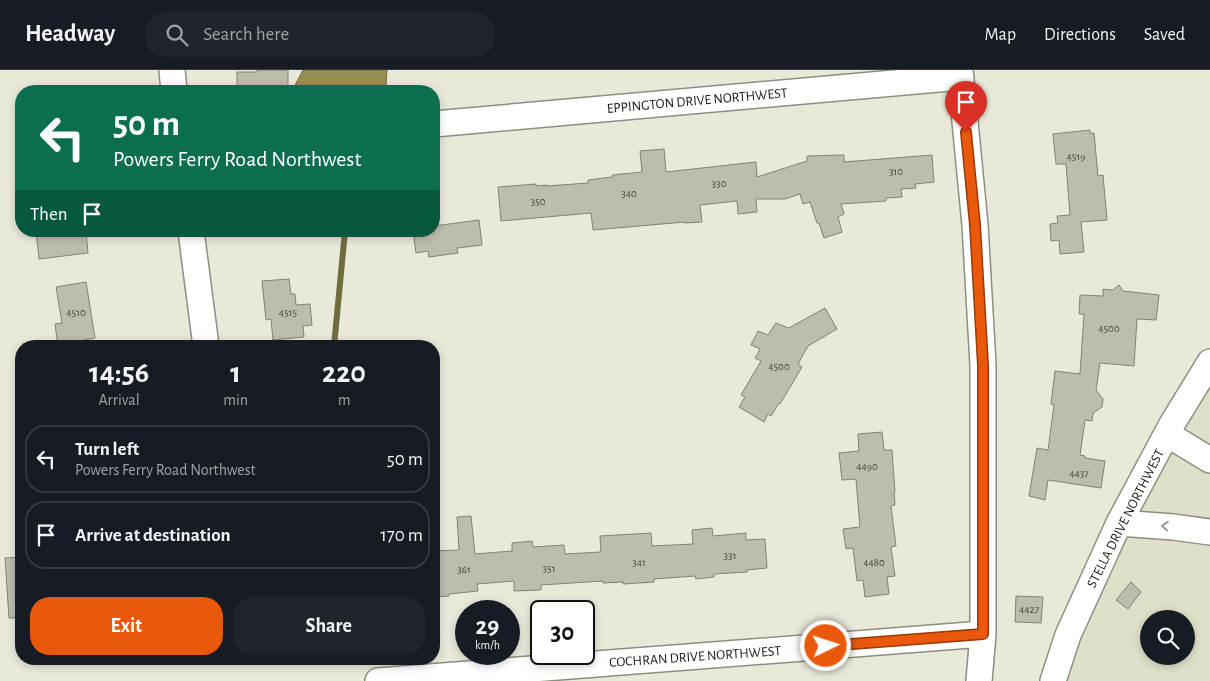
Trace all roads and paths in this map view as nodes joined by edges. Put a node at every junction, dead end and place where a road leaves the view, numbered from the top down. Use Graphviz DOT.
graph roads {
  1 [pos="172,70"];
  2 [pos="961,73"];
  3 [pos="173,85"];
  4 [pos="440,123"];
  5 [pos="192,237"];
  6 [pos="205,340"];
  7 [pos="1210,362"];
  8 [pos="1167,434"];
  9 [pos="1208,455"];
  10 [pos="1120,524"];
  11 [pos="1210,532"];
  12 [pos="983,634"];
  13 [pos="415,680"];
  14 [pos="378,681"];
  15 [pos="979,681"];
  16 [pos="1053,681"];
  1 -- 3 [label="street"];
  2 -- 4 [label="street, EPPINGTON DRIVE NORTHWEST"];
  2 -- 12 [label="street"];
  5 -- 6 [label="street"];
  7 -- 8 [label="street, STELLA DRIVE NORTHWEST"];
  8 -- 9 [label="street"];
  8 -- 10 [label="street, STELLA DRIVE NORTHWEST"];
  11 -- 10 [label="street, one-way"];
  10 -- 16 [label="street, STELLA DRIVE NORTHWEST"];
  12 -- 13 [label="street, COCHRAN DRIVE NORTHWEST"];
  12 -- 15 [label="street"];
  13 -- 14 [label="street, COCHRAN DRIVE NORTHWEST"];
}
